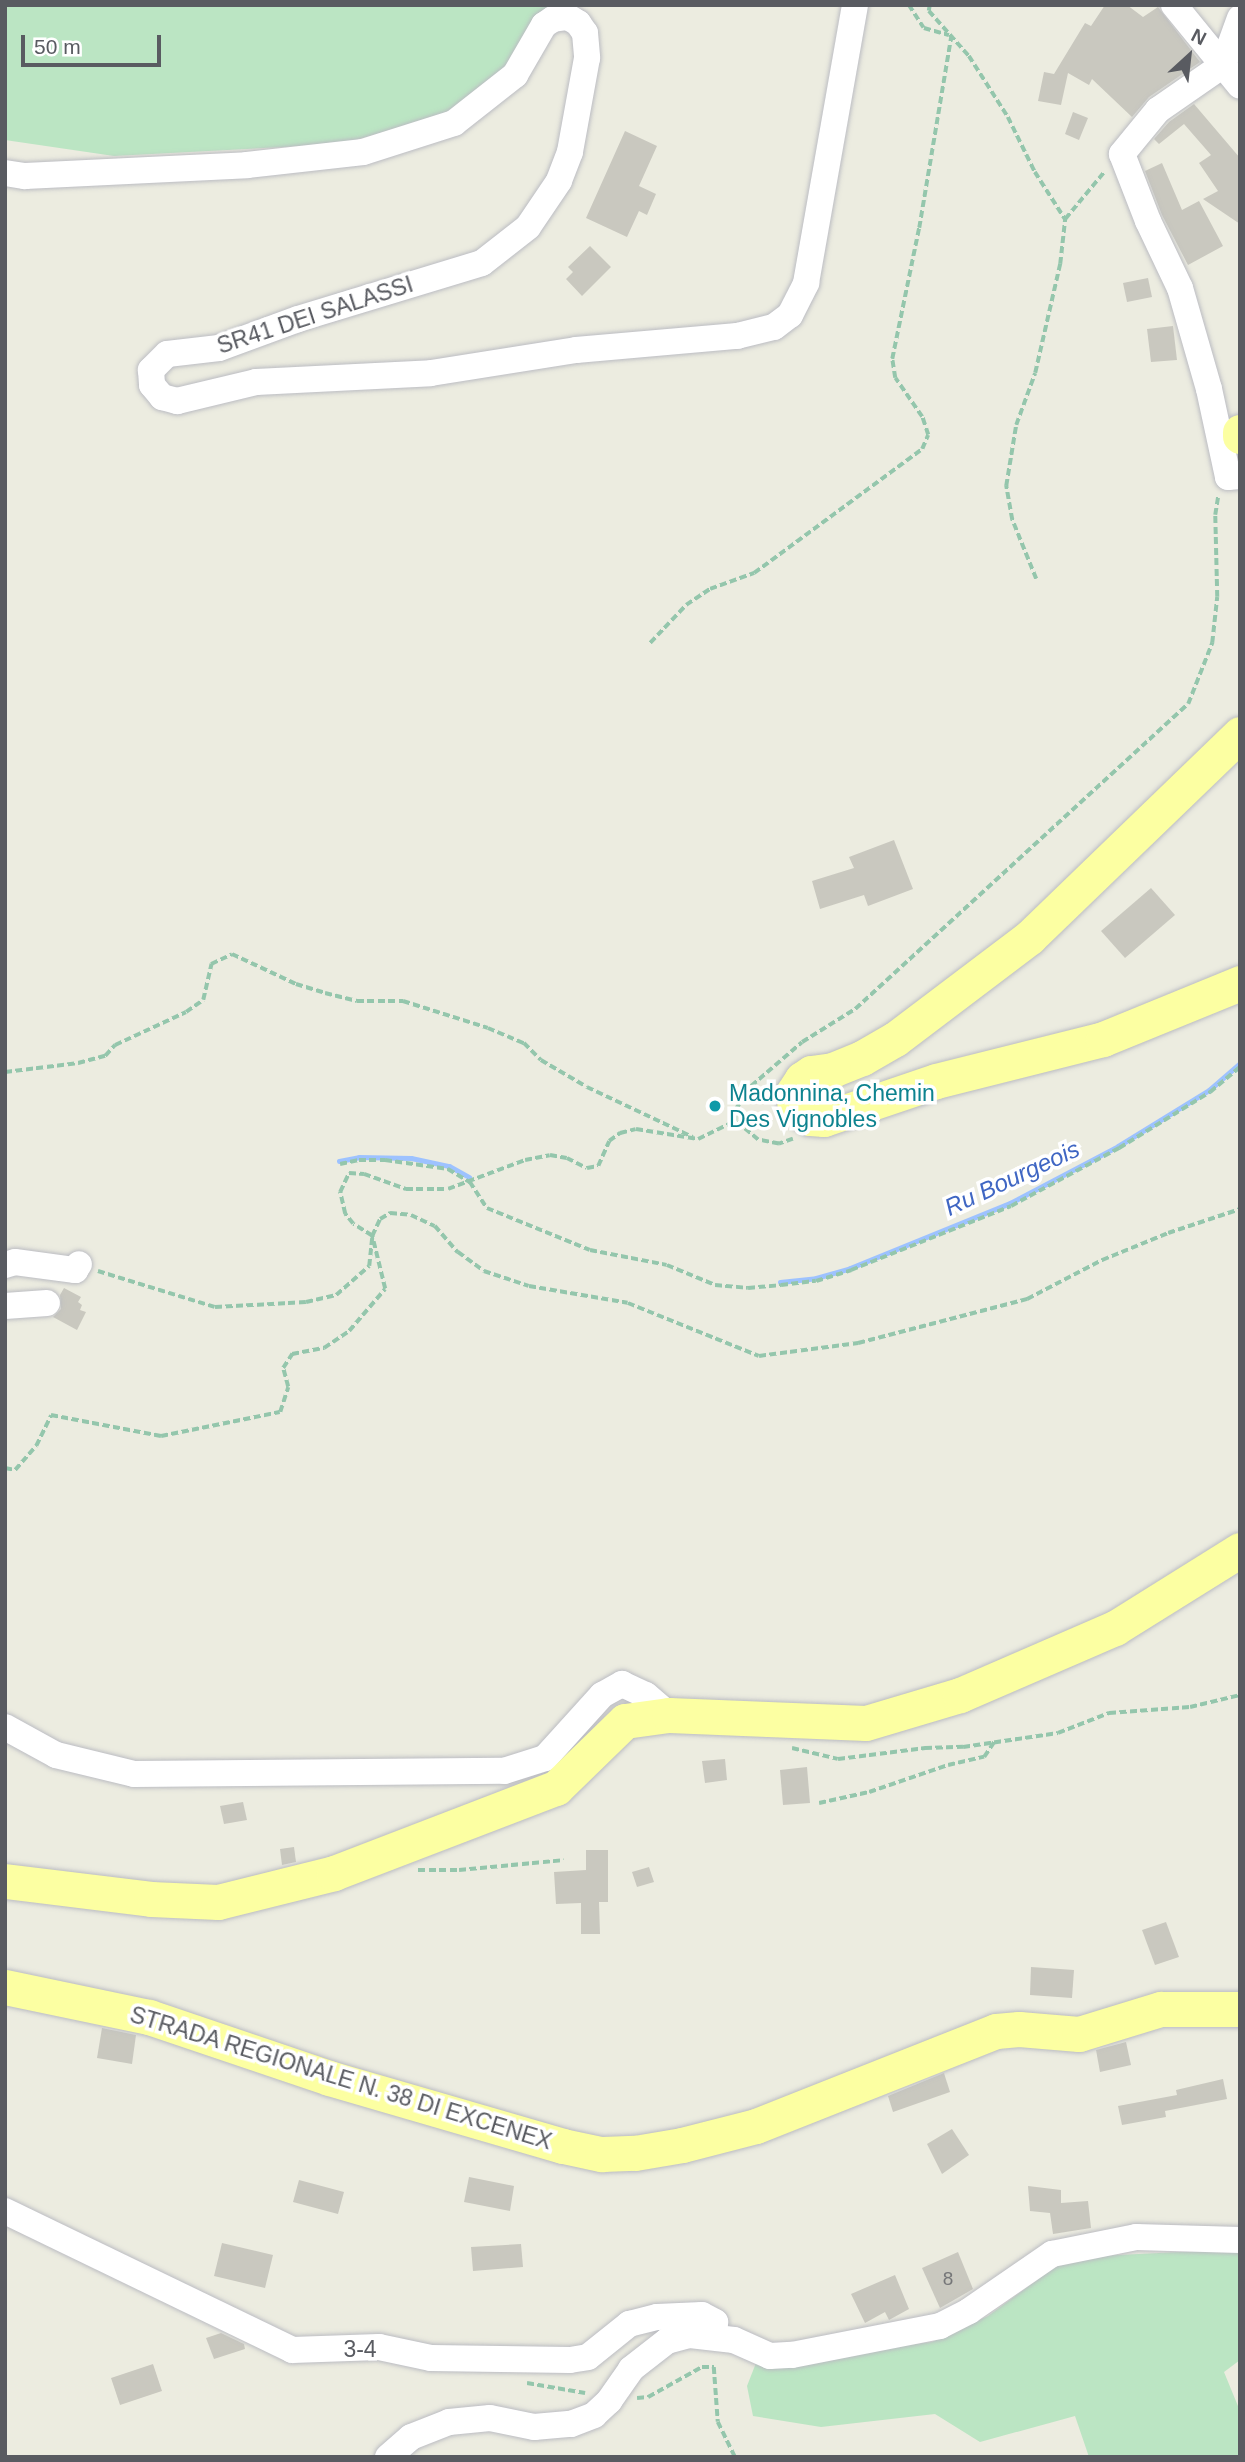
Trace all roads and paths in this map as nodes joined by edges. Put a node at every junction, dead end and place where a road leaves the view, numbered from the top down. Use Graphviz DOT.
graph roads {
  1 [pos="855,5"];
  2 [pos="909,5"];
  3 [pos="930,5"];
  4 [pos="1174,5"];
  5 [pos="568,11"];
  6 [pos="1240,18"];
  7 [pos="951,36"];
  8 [pos="1223,65"];
  9 [pos="1240,86"];
  10 [pos="1122,154"];
  11 [pos="5,173"];
  12 [pos="1065,219"];
  13 [pos="1234,477"];
  14 [pos="1036,579"];
  15 [pos="650,643"];
  16 [pos="1240,734"];
  17 [pos="1240,983"];
  18 [pos="1240,1067"];
  19 [pos="5,1072"];
  20 [pos="795,1108"];
  21 [pos="735,1121"];
  22 [pos="698,1139"];
  23 [pos="340,1164"];
  24 [pos="470,1182"];
  25 [pos="1240,1209"];
  26 [pos="372,1236"];
  27 [pos="79,1264"];
  28 [pos="5,1265"];
  29 [pos="47,1303"];
  30 [pos="5,1306"];
  31 [pos="5,1468"];
  32 [pos="1240,1550"];
  33 [pos="1240,1695"];
  34 [pos="669,1715"];
  35 [pos="5,1727"];
  36 [pos="994,1742"];
  37 [pos="789,1747"];
  38 [pos="818,1803"];
  39 [pos="564,1860"];
  40 [pos="408,1872"];
  41 [pos="5,1881"];
  42 [pos="5,1987"];
  43 [pos="1238,2004"];
  44 [pos="5,2211"];
  45 [pos="1240,2240"];
  46 [pos="713,2337"];
  47 [pos="610,2401"];
  48 [pos="388,2457"];
  49 [pos="735,2457"];
  1 -- 5 [label="street, SR41 DEI SALASSI"];
  2 -- 7 [label="path"];
  3 -- 7 [label="path"];
  4 -- 8 [label="street"];
  5 -- 11 [label="street, SR41 DEI SALASSI"];
  6 -- 8 [label="street"];
  7 -- 12 [label="path"];
  7 -- 15 [label="path"];
  8 -- 9 [label="street"];
  8 -- 10 [label="street"];
  10 -- 12 [label="path"];
  10 -- 13 [label="street"];
  12 -- 14 [label="path"];
  13 -- 21 [label="path"];
  16 -- 20 [label="main road"];
  17 -- 20 [label="main road"];
  18 -- 24 [label="path"];
  19 -- 22 [label="path"];
  20 -- 21 [label="path"];
  21 -- 22 [label="path"];
  22 -- 24 [label="path"];
  23 -- 24 [label="path"];
  24 -- 26 [label="path"];
  25 -- 26 [label="path"];
  26 -- 27 [label="path"];
  26 -- 31 [label="path"];
  27 -- 28 [label="street"];
  29 -- 30 [label="street"];
  32 -- 34 [label="main road"];
  33 -- 36 [label="path"];
  34 -- 35 [label="street"];
  34 -- 41 [label="main road"];
  36 -- 37 [label="path"];
  36 -- 38 [label="path"];
  39 -- 40 [label="path"];
  42 -- 43 [label="main road, STRADA REGIONALE N. 38 DI EXCENEX"];
  44 -- 46 [label="street, 3-4"];
  45 -- 46 [label="street"];
  46 -- 47 [label="street"];
  47 -- 48 [label="street"];
  47 -- 49 [label="path"];
}
